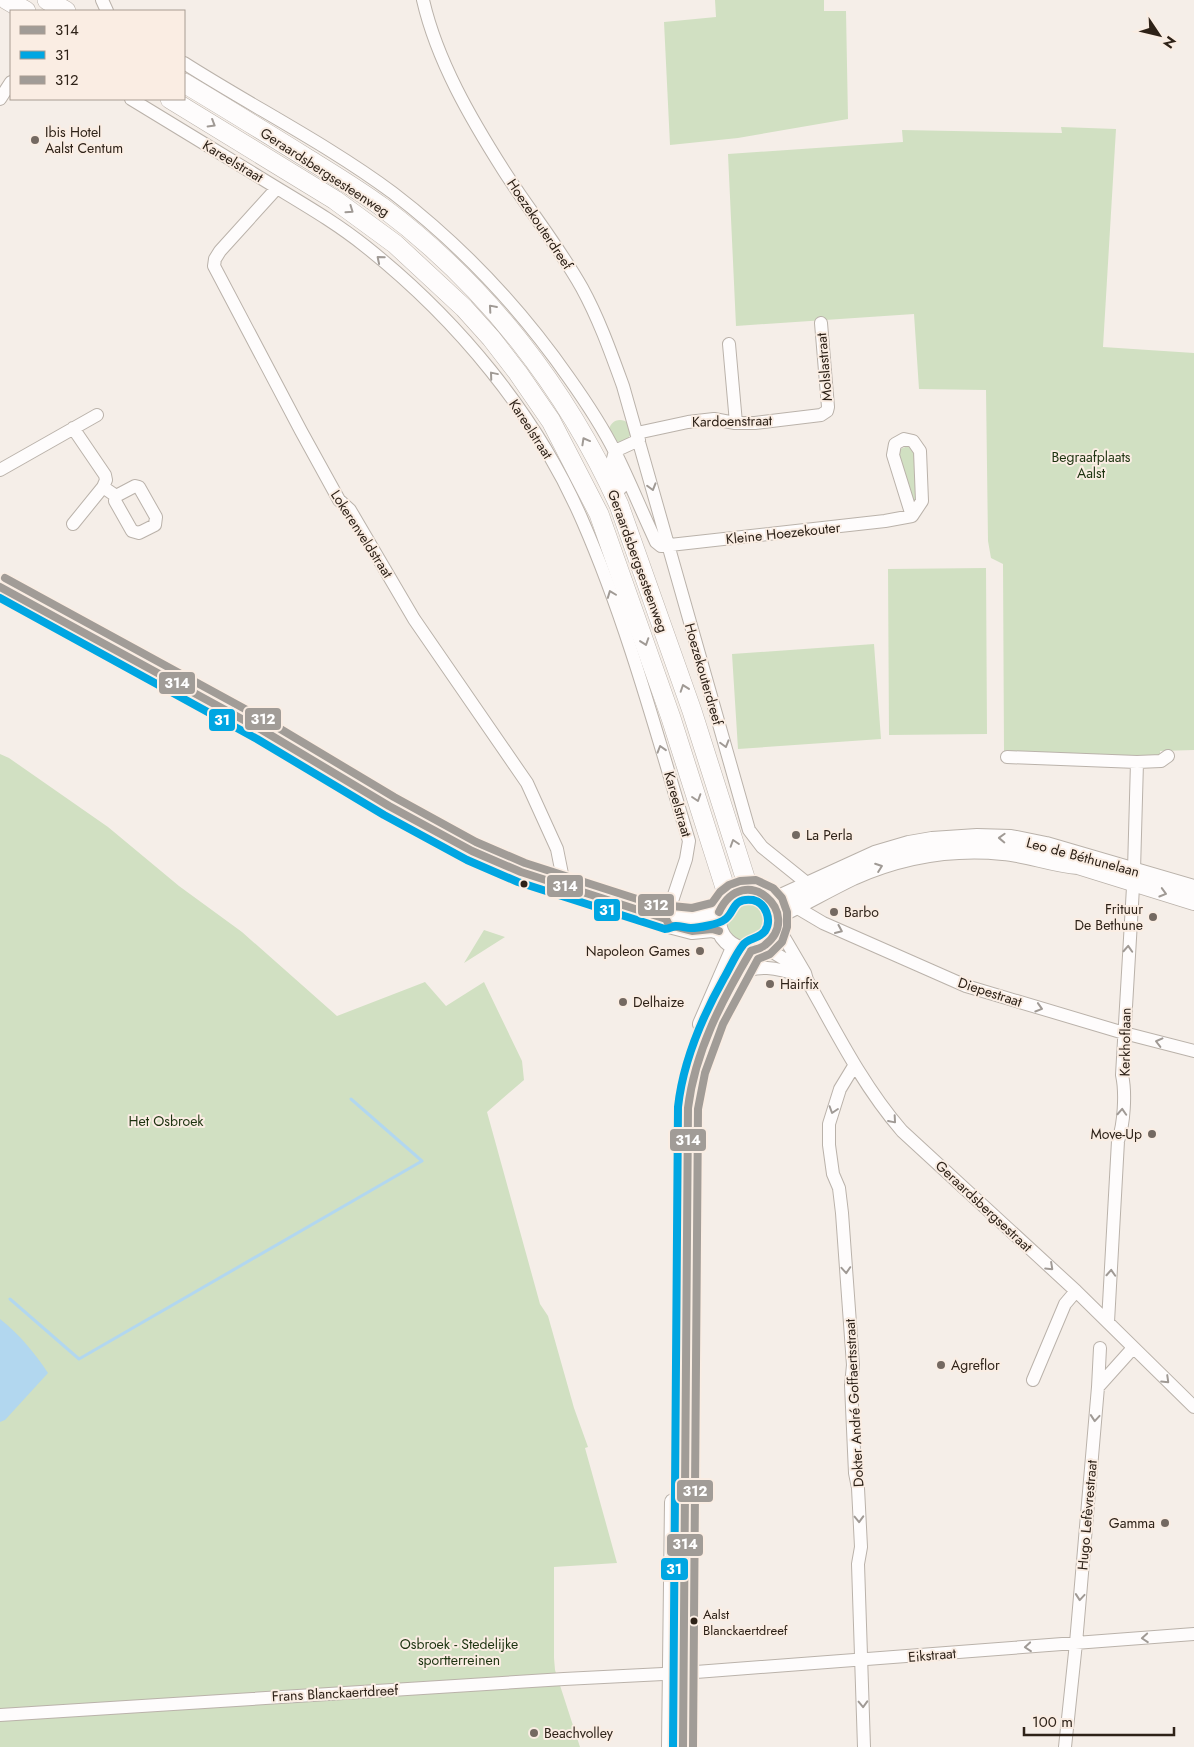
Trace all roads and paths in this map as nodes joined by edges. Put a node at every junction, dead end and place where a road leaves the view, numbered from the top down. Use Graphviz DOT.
graph roads {
  1 [pos="47,0"];
  2 [pos="422,0"];
  3 [pos="428,0"];
  4 [pos="64,10"];
  5 [pos="427,14"];
  6 [pos="185,65"];
  7 [pos="10,84"];
  8 [pos="185,84"];
  9 [pos="0,99"];
  10 [pos="133,100"];
  11 [pos="172,100"];
  12 [pos="277,188"];
  13 [pos="821,323"];
  14 [pos="729,344"];
  15 [pos="827,411"];
  16 [pos="97,415"];
  17 [pos="736,423"];
  18 [pos="73,428"];
  19 [pos="638,436"];
  20 [pos="615,451"];
  21 [pos="0,470"];
  22 [pos="103,487"];
  23 [pos="116,496"];
  24 [pos="619,505"];
  25 [pos="912,516"];
  26 [pos="73,524"];
  27 [pos="662,543"];
  28 [pos="0,586"];
  29 [pos="1168,756"];
  30 [pos="1007,757"];
  31 [pos="1137,762"];
  32 [pos="1133,876"];
  33 [pos="808,884"];
  34 [pos="560,885"];
  35 [pos="1194,888"];
  36 [pos="749,890"];
  37 [pos="1194,902"];
  38 [pos="724,904"];
  39 [pos="796,906"];
  40 [pos="776,914"];
  41 [pos="666,919"];
  42 [pos="719,931"];
  43 [pos="734,948"];
  44 [pos="757,949"];
  45 [pos="804,978"];
  46 [pos="734,979"];
  47 [pos="1124,1033"];
  48 [pos="1194,1051"];
  49 [pos="854,1066"];
  50 [pos="1076,1291"];
  51 [pos="1108,1322"];
  52 [pos="1100,1348"];
  53 [pos="1134,1348"];
  54 [pos="1033,1380"];
  55 [pos="1098,1387"];
  56 [pos="1194,1407"];
  57 [pos="1194,1634"];
  58 [pos="1076,1643"];
  59 [pos="861,1661"];
  60 [pos="677,1674"];
  61 [pos="0,1715"];
  62 [pos="670,1747"];
  63 [pos="683,1747"];
  64 [pos="864,1747"];
  65 [pos="1065,1747"];
  1 -- 4 [label="highway"];
  2 -- 5 [label="street, Hoezekouterdreef"];
  3 -- 5 [label="street, Hoezekouterdreef"];
  5 -- 19 [label="street, Hoezekouterdreef"];
  6 -- 20 [label="street, Hoezekouterdreef"];
  7 -- 9 [label="street"];
  24 -- 8 [label="highway, Geraardsbergsesteenweg, one-way"];
  10 -- 12 [label="street, Kareelstraat"];
  11 -- 38 [label="highway, Geraardsbergsesteenweg, one-way"];
  12 -- 34 [label="street, Lokerenveldstraat"];
  41 -- 12 [label="street, Kareelstraat, one-way"];
  13 -- 15 [label="street, Molslastraat"];
  14 -- 17 [label="street"];
  15 -- 17 [label="street, Kardoenstraat"];
  16 -- 18 [label="street"];
  17 -- 19 [label="street, Kardoenstraat"];
  18 -- 21 [label="street"];
  18 -- 22 [label="street"];
  19 -- 20 [label="street"];
  19 -- 27 [label="street, Hoezekouterdreef, one-way"];
  20 -- 24 [label="street"];
  20 -- 27 [label="street, Hoezekouterdreef"];
  22 -- 23 [label="street"];
  22 -- 26 [label="street"];
  36 -- 24 [label="highway, Geraardsbergsesteenweg, one-way"];
  25 -- 25 [label="street"];
  25 -- 27 [label="street, Kleine Hoezekouter"];
  27 -- 33 [label="street, Hoezekouterdreef, one-way"];
  28 -- 34 [label="main road"];
  29 -- 31 [label="street"];
  30 -- 31 [label="street"];
  31 -- 32 [label="street, Kerkhoflaan"];
  32 -- 33 [label="main road, Leo de Béthunelaan, one-way"];
  32 -- 35 [label="main road, Leo de Béthunelaan"];
  32 -- 37 [label="main road, Leo de Béthunelaan, one-way"];
  39 -- 32 [label="main road, Leo de Béthunelaan, one-way"];
  47 -- 32 [label="street, Kerkhoflaan, one-way"];
  33 -- 40 [label="main road, Leo de Béthunelaan"];
  34 -- 41 [label="main road"];
  36 -- 38 [label="main road"];
  36 -- 40 [label="main road"];
  38 -- 41 [label="main road"];
  38 -- 42 [label="main road"];
  39 -- 40 [label="main road, Leo de Béthunelaan"];
  39 -- 47 [label="street, Diepestraat, one-way"];
  40 -- 44 [label="main road"];
  40 -- 45 [label="street, Geraardsbergsestraat"];
  41 -- 42 [label="main road"];
  42 -- 43 [label="main road"];
  43 -- 44 [label="main road"];
  43 -- 60 [label="main road"];
  44 -- 45 [label="street, Geraardsbergsestraat"];
  44 -- 46 [label="main road"];
  45 -- 46 [label="street"];
  45 -- 49 [label="street, Geraardsbergsestraat"];
  46 -- 60 [label="main road"];
  48 -- 47 [label="street, Diepestraat, one-way"];
  51 -- 47 [label="street, Kerkhoflaan, one-way"];
  49 -- 50 [label="street, Geraardsbergsestraat, one-way"];
  49 -- 59 [label="street, Dokter André Goffaertsstraat, one-way"];
  50 -- 51 [label="street, Geraardsbergsestraat"];
  50 -- 54 [label="street"];
  51 -- 53 [label="street, Geraardsbergsestraat"];
  52 -- 55 [label="street, Hugo Lefèvrestraat"];
  53 -- 55 [label="street"];
  53 -- 56 [label="street, Geraardsbergsestraat, one-way"];
  55 -- 58 [label="street, Hugo Lefèvrestraat, one-way"];
  57 -- 58 [label="street, Eikstraat, one-way"];
  58 -- 59 [label="street, Eikstraat, one-way"];
  58 -- 65 [label="street, Hugo Lefèvrestraat"];
  59 -- 60 [label="street, Eikstraat"];
  59 -- 64 [label="street, Dokter André Goffaertsstraat, one-way"];
  60 -- 61 [label="street, Frans Blanckaertdreef"];
  60 -- 62 [label="main road"];
  60 -- 63 [label="main road"];
}
